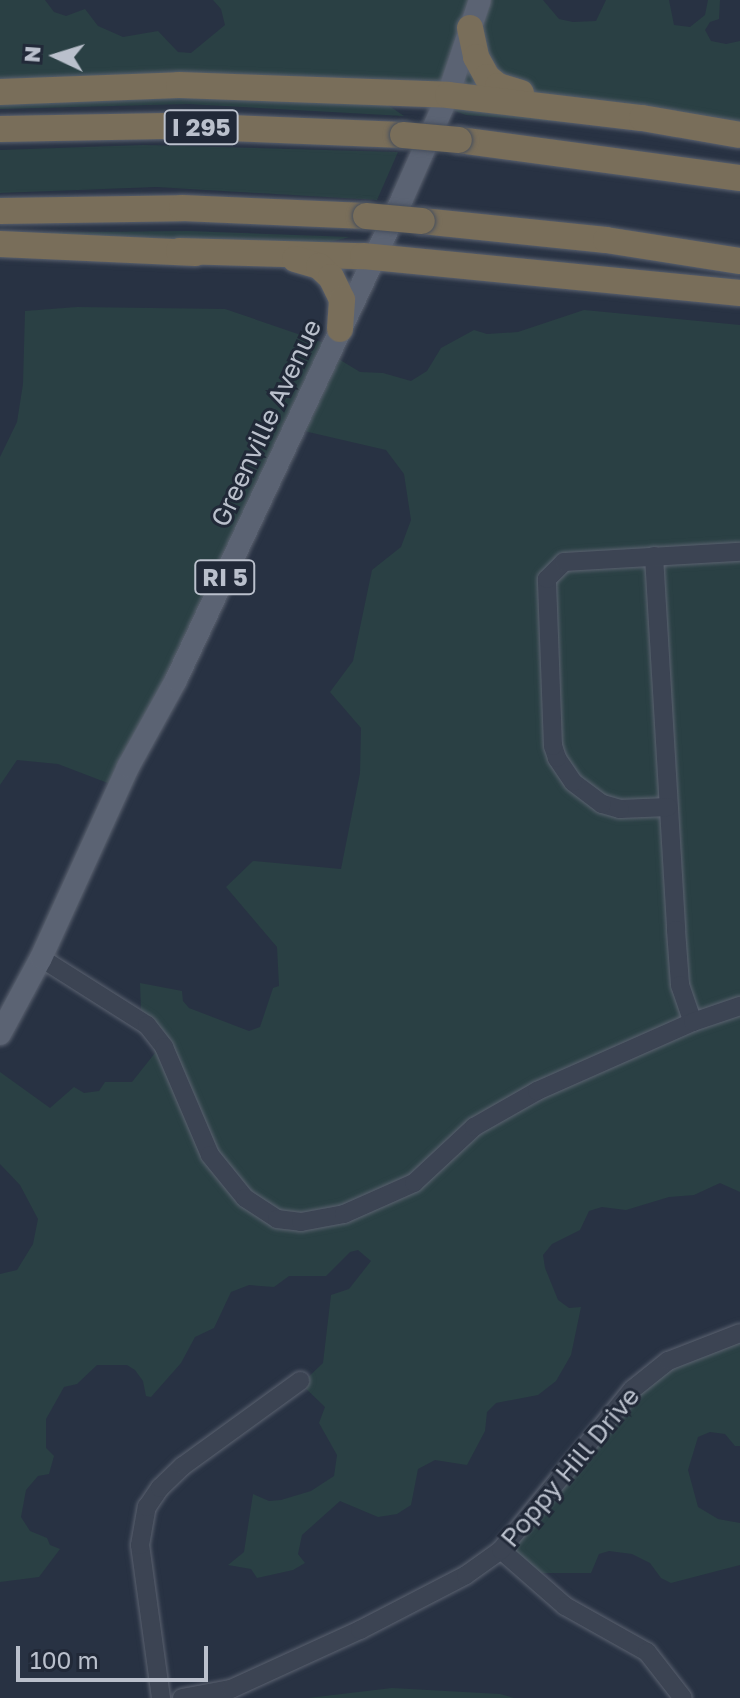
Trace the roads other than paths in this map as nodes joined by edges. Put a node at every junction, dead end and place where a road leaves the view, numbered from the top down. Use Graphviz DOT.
graph roads {
  1 [pos="480,0"];
  2 [pos="470,28"];
  3 [pos="0,92"];
  4 [pos="448,95"];
  5 [pos="590,112"];
  6 [pos="0,129"];
  7 [pos="740,135"];
  8 [pos="740,178"];
  9 [pos="0,211"];
  10 [pos="0,244"];
  11 [pos="179,251"];
  12 [pos="375,257"];
  13 [pos="740,261"];
  14 [pos="740,293"];
  15 [pos="340,329"];
  16 [pos="740,552"];
  17 [pos="654,556"];
  18 [pos="668,807"];
  19 [pos="41,958"];
  20 [pos="740,1006"];
  21 [pos="693,1022"];
  22 [pos="0,1034"];
  23 [pos="740,1333"];
  24 [pos="300,1381"];
  25 [pos="501,1550"];
  26 [pos="161,1698"];
  27 [pos="182,1698"];
  28 [pos="683,1698"];
  1 -- 2 [label="main road, Greenville Avenue / RI 5"];
  2 -- 4 [label="main road, Greenville Avenue / RI 5"];
  2 -- 5 [label="highway"];
  3 -- 4 [label="highway"];
  4 -- 5 [label="highway"];
  4 -- 12 [label="main road, Greenville Avenue / RI 5"];
  5 -- 7 [label="highway"];
  6 -- 8 [label="highway, I 295, bridge"];
  9 -- 13 [label="highway, bridge"];
  10 -- 11 [label="highway"];
  11 -- 12 [label="highway"];
  11 -- 15 [label="highway"];
  12 -- 14 [label="highway"];
  12 -- 15 [label="main road, Greenville Avenue / RI 5"];
  15 -- 19 [label="main road, Greenville Avenue / RI 5"];
  16 -- 17 [label="street"];
  17 -- 18 [label="street"];
  17 -- 18 [label="street"];
  18 -- 21 [label="street"];
  19 -- 21 [label="street"];
  19 -- 22 [label="main road, Greenville Avenue / RI 5"];
  20 -- 21 [label="street"];
  23 -- 25 [label="street, Poppy Hill Drive"];
  24 -- 26 [label="street"];
  25 -- 27 [label="street, Poppy Hill Drive"];
  25 -- 28 [label="street"];
}
